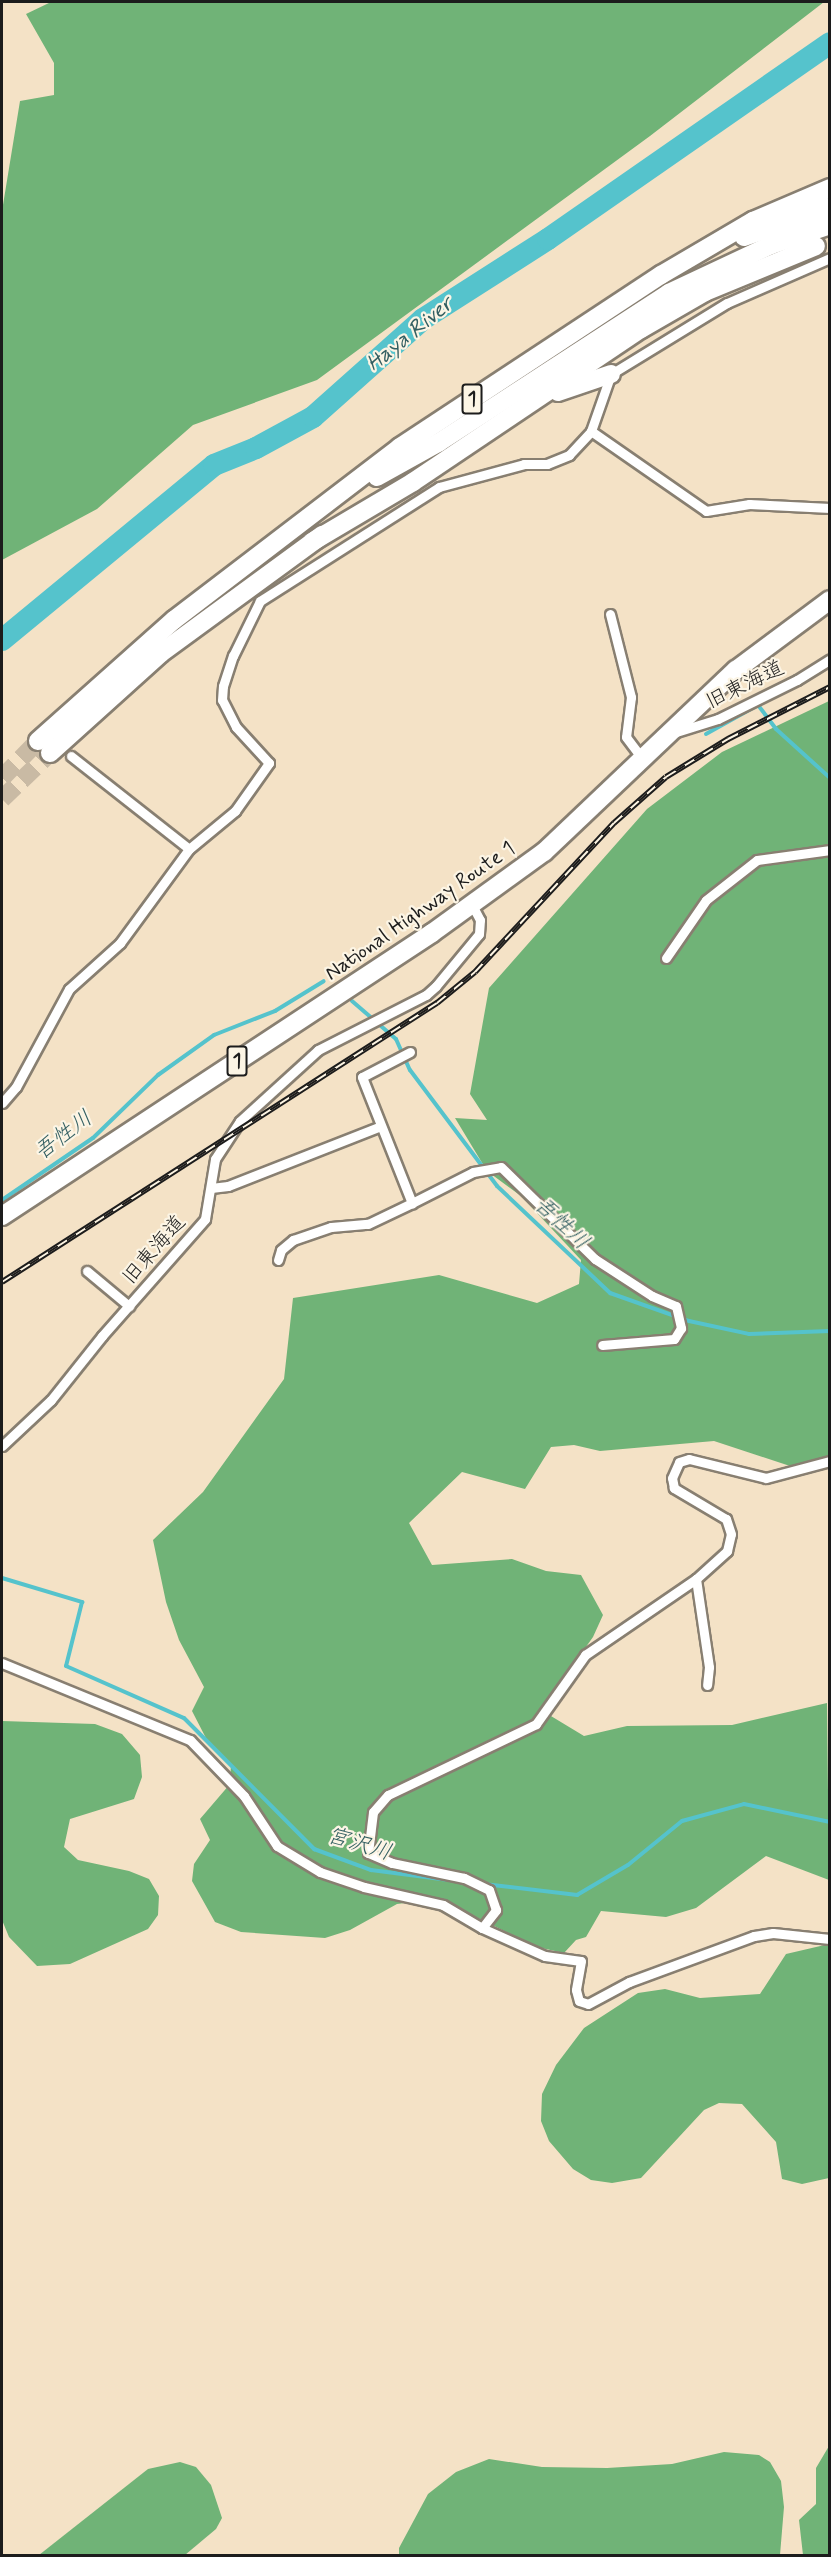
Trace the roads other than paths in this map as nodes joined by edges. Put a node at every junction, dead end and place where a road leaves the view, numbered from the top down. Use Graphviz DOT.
graph roads {
  1 [pos="830,188"];
  2 [pos="830,207"];
  3 [pos="830,225"];
  4 [pos="823,252"];
  5 [pos="698,256"];
  6 [pos="611,374"];
  7 [pos="537,400"];
  8 [pos="591,431"];
  9 [pos="438,443"];
  10 [pos="830,508"];
  11 [pos="312,542"];
  12 [pos="255,558"];
  13 [pos="830,600"];
  14 [pos="610,614"];
  15 [pos="830,658"];
  16 [pos="671,734"];
  17 [pos="71,756"];
  18 [pos="642,758"];
  19 [pos="189,849"];
  20 [pos="830,850"];
  21 [pos="472,905"];
  22 [pos="666,958"];
  23 [pos="410,1052"];
  24 [pos="2,1103"];
  25 [pos="381,1126"];
  26 [pos="211,1188"];
  27 [pos="412,1203"];
  28 [pos="2,1216"];
  29 [pos="278,1260"];
  30 [pos="87,1271"];
  31 [pos="129,1306"];
  32 [pos="602,1345"];
  33 [pos="3,1440"];
  34 [pos="830,1461"];
  35 [pos="696,1579"];
  36 [pos="2,1663"];
  37 [pos="707,1685"];
  38 [pos="482,1928"];
  39 [pos="830,1939"];
  1 -- 5 [label="highway, 1"];
  2 -- 5 [label="highway, 1"];
  3 -- 9 [label="highway, 1"];
  4 -- 6 [label="street"];
  4 -- 7 [label="highway, 1"];
  5 -- 12 [label="highway, 1"];
  6 -- 7 [label="highway, 1"];
  6 -- 8 [label="street"];
  7 -- 11 [label="highway, 1"];
  8 -- 10 [label="street"];
  8 -- 19 [label="street"];
  9 -- 11 [label="highway, 1"];
  9 -- 12 [label="highway, 1"];
  11 -- 12 [label="highway, 1"];
  13 -- 16 [label="highway, National Highway Route 1 / 1"];
  14 -- 18 [label="street"];
  15 -- 16 [label="street, 旧東海道"];
  16 -- 18 [label="highway, National Highway Route 1 / 1"];
  17 -- 19 [label="street"];
  18 -- 21 [label="highway, National Highway Route 1 / 1"];
  19 -- 24 [label="street"];
  20 -- 22 [label="street"];
  21 -- 26 [label="street, 旧東海道"];
  21 -- 28 [label="highway, National Highway Route 1 / 1"];
  23 -- 25 [label="street"];
  25 -- 26 [label="street"];
  25 -- 27 [label="street"];
  26 -- 31 [label="street, 旧東海道"];
  27 -- 29 [label="street"];
  27 -- 32 [label="street"];
  30 -- 31 [label="street"];
  31 -- 33 [label="street, 旧東海道"];
  34 -- 35 [label="street"];
  35 -- 37 [label="street"];
  35 -- 38 [label="street"];
  36 -- 38 [label="street"];
  38 -- 39 [label="street"];
}
